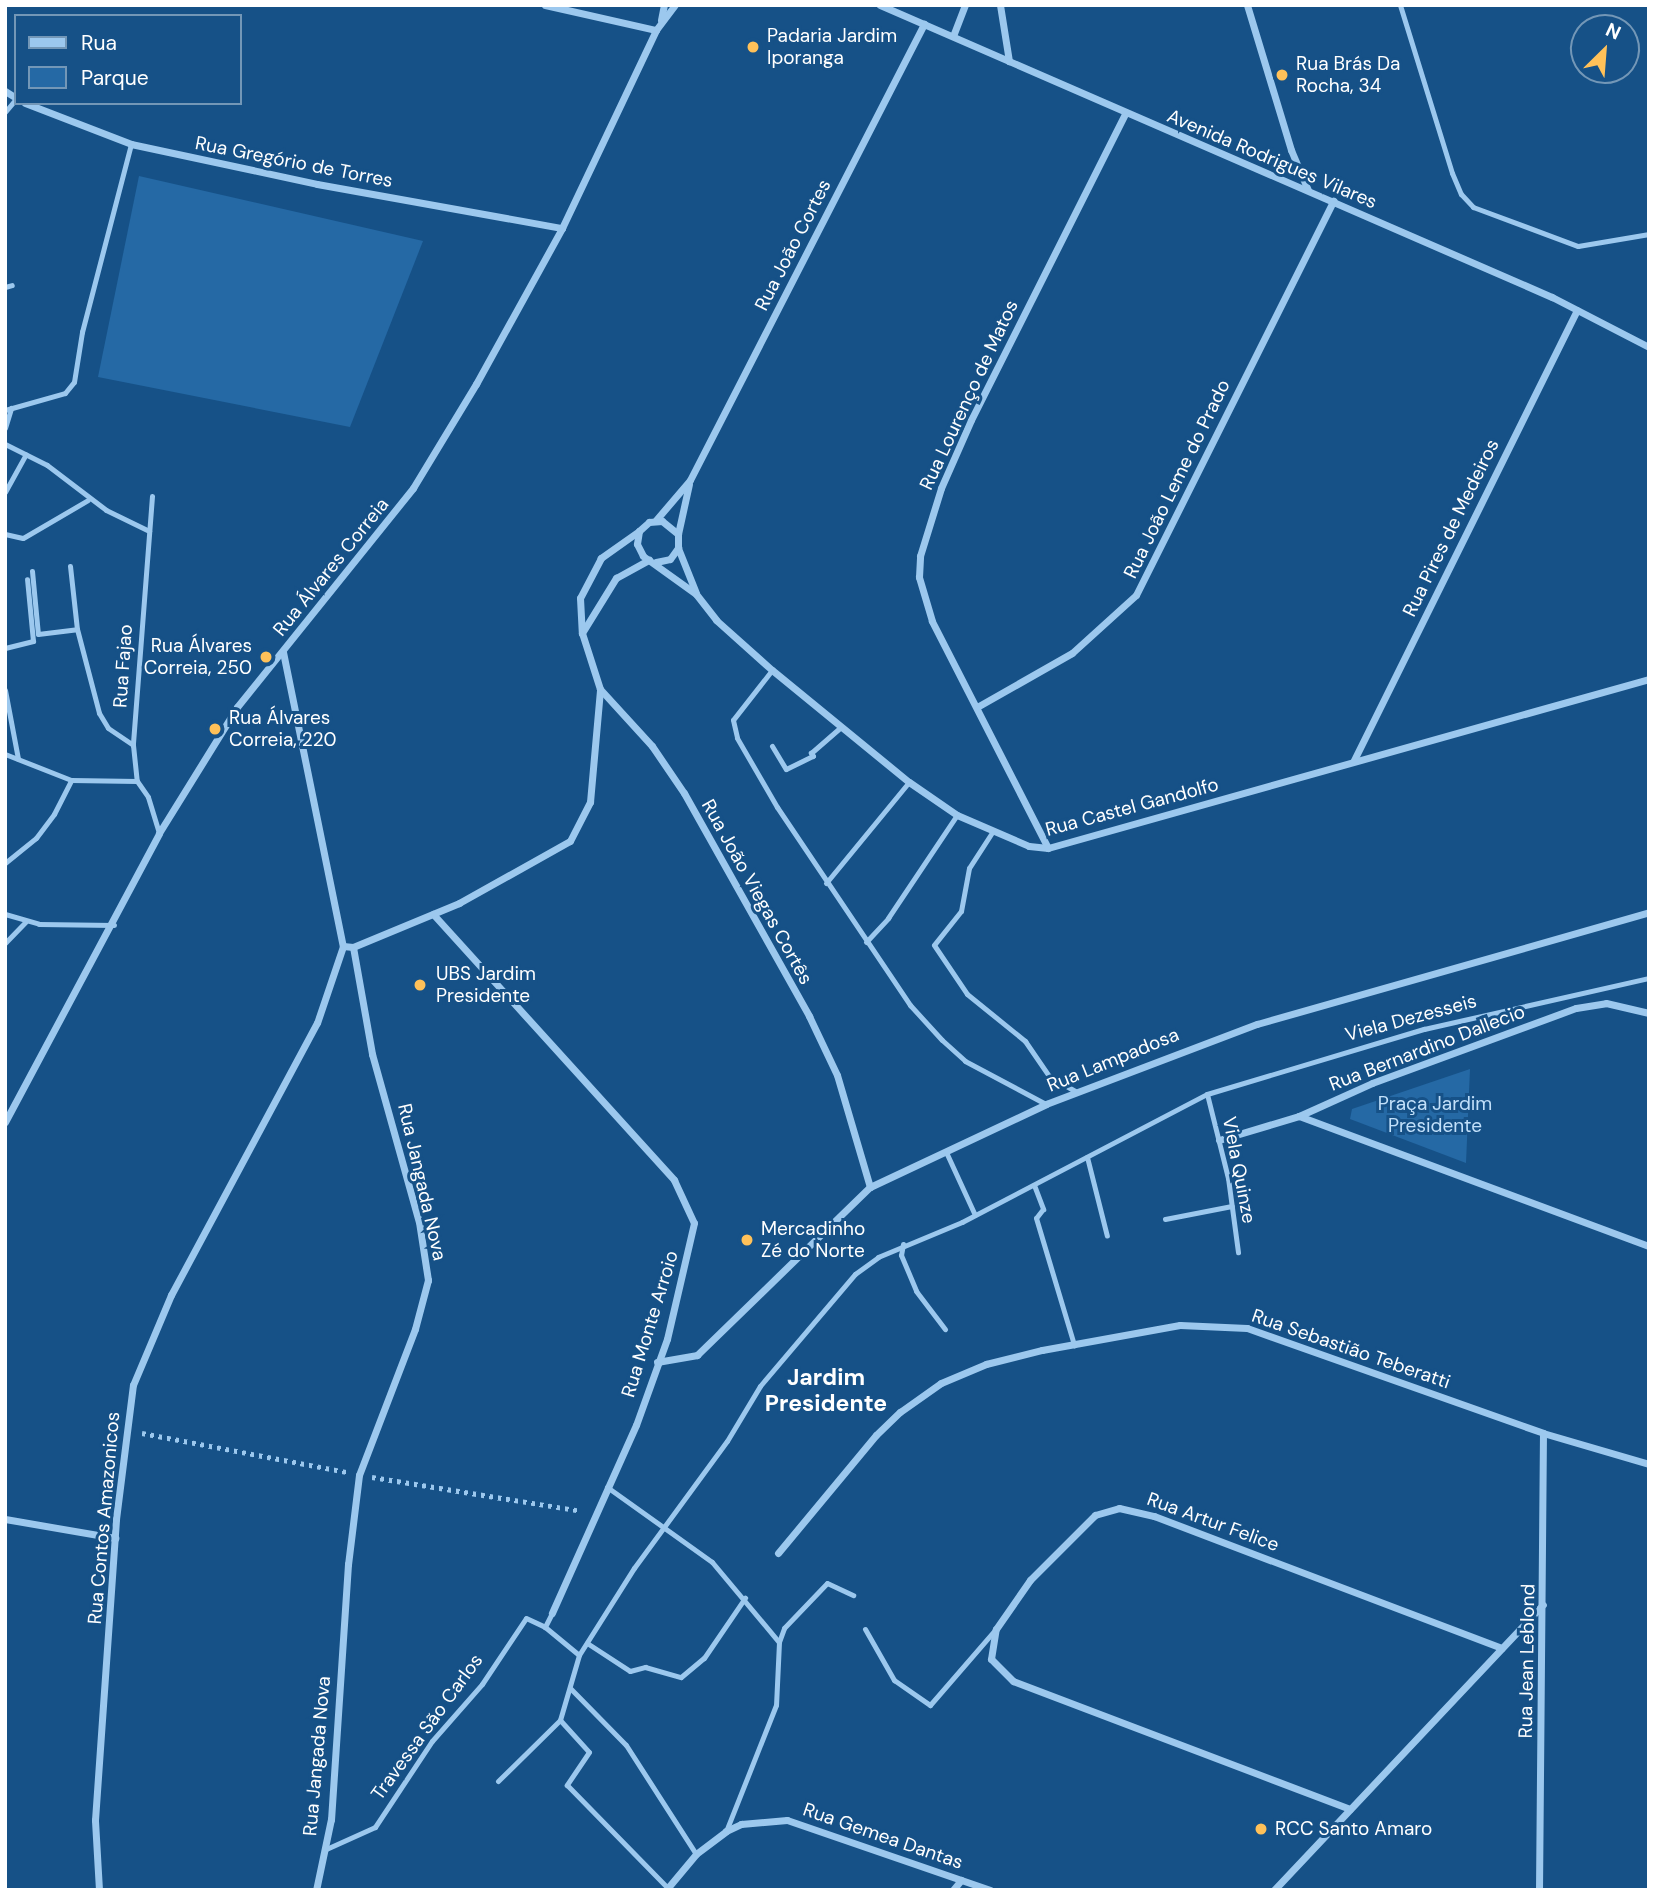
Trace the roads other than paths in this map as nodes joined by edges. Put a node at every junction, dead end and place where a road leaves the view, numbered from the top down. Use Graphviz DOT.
graph roads {
  1 [pos="545,5"];
  2 [pos="664,5"];
  3 [pos="675,5"];
  4 [pos="880,5"];
  5 [pos="965,5"];
  6 [pos="1000,5"];
  7 [pos="1247,5"];
  8 [pos="1400,5"];
  9 [pos="661,20"];
  10 [pos="924,24"];
  11 [pos="656,30"];
  12 [pos="953,36"];
  13 [pos="1009,61"];
  14 [pos="30,105"];
  15 [pos="1125,114"];
  16 [pos="131,144"];
  17 [pos="1308,190"];
  18 [pos="1333,201"];
  19 [pos="562,228"];
  20 [pos="1649,234"];
  21 [pos="1577,310"];
  22 [pos="1649,347"];
  23 [pos="8,409"];
  24 [pos="5,428"];
  25 [pos="5,444"];
  26 [pos="26,454"];
  27 [pos="690,480"];
  28 [pos="5,492"];
  29 [pos="152,496"];
  30 [pos="88,500"];
  31 [pos="656,520"];
  32 [pos="149,531"];
  33 [pos="639,531"];
  34 [pos="5,534"];
  35 [pos="678,534"];
  36 [pos="678,548"];
  37 [pos="652,561"];
  38 [pos="70,566"];
  39 [pos="32,571"];
  40 [pos="27,579"];
  41 [pos="696,594"];
  42 [pos="77,629"];
  43 [pos="582,633"];
  44 [pos="5,648"];
  45 [pos="283,652"];
  46 [pos="772,670"];
  47 [pos="1649,679"];
  48 [pos="600,689"];
  49 [pos="5,690"];
  50 [pos="977,707"];
  51 [pos="841,727"];
  52 [pos="133,745"];
  53 [pos="772,746"];
  54 [pos="5,754"];
  55 [pos="18,759"];
  56 [pos="1354,760"];
  57 [pos="71,780"];
  58 [pos="136,781"];
  59 [pos="909,782"];
  60 [pos="957,816"];
  61 [pos="159,833"];
  62 [pos="991,834"];
  63 [pos="1048,848"];
  64 [pos="5,863"];
  65 [pos="825,883"];
  66 [pos="1649,912"];
  67 [pos="5,914"];
  68 [pos="433,914"];
  69 [pos="26,922"];
  70 [pos="114,925"];
  71 [pos="866,942"];
  72 [pos="5,943"];
  73 [pos="343,946"];
  74 [pos="353,947"];
  75 [pos="1649,978"];
  76 [pos="1649,1013"];
  77 [pos="1077,1092"];
  78 [pos="1207,1094"];
  79 [pos="1046,1104"];
  80 [pos="1299,1116"];
  81 [pos="5,1122"];
  82 [pos="1220,1140"];
  83 [pos="946,1152"];
  84 [pos="1087,1157"];
  85 [pos="1034,1185"];
  86 [pos="870,1187"];
  87 [pos="1232,1206"];
  88 [pos="975,1215"];
  89 [pos="1165,1219"];
  90 [pos="1107,1236"];
  91 [pos="903,1244"];
  92 [pos="1649,1246"];
  93 [pos="1238,1252"];
  94 [pos="946,1329"];
  95 [pos="1074,1345"];
  96 [pos="657,1362"];
  97 [pos="1543,1433"];
  98 [pos="1649,1464"];
  99 [pos="607,1487"];
  100 [pos="5,1519"];
  101 [pos="667,1526"];
  102 [pos="115,1538"];
  103 [pos="778,1553"];
  104 [pos="853,1595"];
  105 [pos="745,1598"];
  106 [pos="1544,1605"];
  107 [pos="552,1613"];
  108 [pos="545,1627"];
  109 [pos="865,1629"];
  110 [pos="996,1629"];
  111 [pos="779,1642"];
  112 [pos="586,1643"];
  113 [pos="1502,1648"];
  114 [pos="579,1655"];
  115 [pos="571,1689"];
  116 [pos="560,1720"];
  117 [pos="498,1781"];
  118 [pos="1350,1809"];
  119 [pos="726,1831"];
  120 [pos="324,1850"];
  121 [pos="696,1854"];
  122 [pos="961,1880"];
  123 [pos="667,1889"];
  124 [pos="99,1890"];
  125 [pos="316,1890"];
  126 [pos="953,1890"];
  127 [pos="990,1890"];
  128 [pos="1274,1890"];
  129 [pos="1539,1890"];
  1 -- 11 [label="street"];
  2 -- 9 [label="street, Rua Álvares Correia"];
  3 -- 9 [label="street, Rua Álvares Correia"];
  4 -- 10 [label="street, Avenida Rodrigues Vilares"];
  5 -- 12 [label="street"];
  6 -- 13 [label="street"];
  7 -- 17 [label="street"];
  8 -- 20 [label="lane"];
  9 -- 11 [label="street, Rua Álvares Correia"];
  10 -- 12 [label="street, Avenida Rodrigues Vilares"];
  10 -- 27 [label="street, Rua João Cortes"];
  11 -- 19 [label="street, Rua Álvares Correia"];
  12 -- 13 [label="street, Avenida Rodrigues Vilares"];
  13 -- 15 [label="street, Avenida Rodrigues Vilares"];
  14 -- 16 [label="street, Rua Gregório de Torres"];
  15 -- 17 [label="street, Avenida Rodrigues Vilares"];
  15 -- 50 [label="street, Rua Lourenço de Matos"];
  16 -- 19 [label="street, Rua Gregório de Torres"];
  16 -- 23 [label="lane"];
  17 -- 18 [label="street, Avenida Rodrigues Vilares"];
  18 -- 21 [label="street, Avenida Rodrigues Vilares"];
  18 -- 50 [label="street, Rua João Leme do Prado"];
  19 -- 45 [label="street, Rua Álvares Correia"];
  21 -- 22 [label="street, Avenida Rodrigues Vilares"];
  21 -- 56 [label="street, Rua Pires de Medeiros"];
  23 -- 24 [label="lane"];
  25 -- 26 [label="lane"];
  26 -- 28 [label="lane"];
  26 -- 30 [label="lane"];
  27 -- 31 [label="street"];
  27 -- 35 [label="street"];
  29 -- 32 [label="lane, Rua Fajao"];
  30 -- 32 [label="lane"];
  30 -- 34 [label="lane"];
  31 -- 33 [label="street"];
  31 -- 35 [label="street"];
  32 -- 52 [label="lane, Rua Fajao"];
  33 -- 37 [label="street"];
  33 -- 43 [label="street, Rua João Viegas Cortês"];
  35 -- 36 [label="street"];
  36 -- 37 [label="street"];
  36 -- 41 [label="street, Rua Castel Gandolfo"];
  37 -- 41 [label="street, Rua Castel Gandolfo"];
  37 -- 43 [label="street"];
  38 -- 42 [label="lane"];
  39 -- 42 [label="lane"];
  40 -- 44 [label="lane"];
  41 -- 46 [label="street, Rua Castel Gandolfo"];
  42 -- 52 [label="lane"];
  43 -- 48 [label="street, Rua João Viegas Cortês"];
  45 -- 61 [label="street, Rua Álvares Correia"];
  45 -- 73 [label="street"];
  46 -- 51 [label="street, Rua Castel Gandolfo"];
  46 -- 65 [label="lane"];
  47 -- 56 [label="street, Rua Castel Gandolfo"];
  48 -- 68 [label="street"];
  48 -- 86 [label="street, Rua João Viegas Cortês"];
  49 -- 55 [label="lane"];
  50 -- 63 [label="street, Rua Lourenço de Matos"];
  51 -- 53 [label="lane"];
  51 -- 59 [label="street, Rua Castel Gandolfo"];
  52 -- 58 [label="lane, Rua Fajao"];
  54 -- 55 [label="lane"];
  55 -- 57 [label="lane"];
  56 -- 63 [label="street, Rua Castel Gandolfo"];
  57 -- 58 [label="lane"];
  57 -- 64 [label="lane"];
  58 -- 61 [label="lane, Rua Fajao"];
  59 -- 60 [label="street, Rua Castel Gandolfo"];
  59 -- 65 [label="lane"];
  60 -- 62 [label="street, Rua Castel Gandolfo"];
  60 -- 71 [label="lane"];
  61 -- 70 [label="street, Rua Álvares Correia"];
  62 -- 63 [label="street, Rua Castel Gandolfo"];
  62 -- 77 [label="lane"];
  65 -- 71 [label="lane"];
  66 -- 77 [label="street, Rua Lampadosa"];
  67 -- 69 [label="lane"];
  68 -- 74 [label="street"];
  68 -- 96 [label="street, Rua Monte Arroio"];
  69 -- 70 [label="lane"];
  69 -- 72 [label="lane"];
  70 -- 81 [label="street, Rua Álvares Correia"];
  71 -- 79 [label="lane"];
  73 -- 74 [label="street"];
  73 -- 102 [label="street, Rua Contos Amazonicos"];
  74 -- 120 [label="street, Rua Jangada Nova"];
  75 -- 78 [label="lane, Viela Dezesseis"];
  76 -- 80 [label="street, Rua Bernardino Dallecio"];
  77 -- 79 [label="street, Rua Lampadosa"];
  78 -- 82 [label="lane, Viela Quinze"];
  78 -- 84 [label="lane, Viela Dezesseis"];
  79 -- 83 [label="street, Rua Lampadosa"];
  80 -- 82 [label="street, Rua Bernardino Dallecio"];
  80 -- 92 [label="street"];
  82 -- 87 [label="lane, Viela Quinze"];
  83 -- 86 [label="street, Rua Lampadosa"];
  83 -- 88 [label="lane"];
  84 -- 85 [label="lane, Viela Dezesseis"];
  84 -- 90 [label="lane"];
  85 -- 88 [label="lane, Viela Dezesseis"];
  85 -- 95 [label="lane"];
  86 -- 96 [label="street, Rua Lampadosa"];
  87 -- 89 [label="lane"];
  87 -- 93 [label="lane, Viela Quinze"];
  88 -- 91 [label="lane, Viela Dezesseis"];
  91 -- 94 [label="lane"];
  91 -- 101 [label="lane, Viela Dezesseis"];
  95 -- 97 [label="street, Rua Sebastião Teberatti"];
  95 -- 103 [label="street, Rua Sebastião Teberatti"];
  96 -- 99 [label="street, Rua Monte Arroio"];
  97 -- 98 [label="street, Rua Sebastião Teberatti"];
  97 -- 106 [label="street, Rua Jean Leblond"];
  99 -- 101 [label="lane"];
  99 -- 107 [label="street, Rua Monte Arroio"];
  100 -- 102 [label="street"];
  101 -- 105 [label="lane"];
  101 -- 112 [label="lane, Viela Dezesseis"];
  102 -- 124 [label="street, Rua Contos Amazonicos"];
  104 -- 111 [label="lane"];
  105 -- 111 [label="lane"];
  105 -- 112 [label="lane"];
  106 -- 113 [label="street"];
  106 -- 129 [label="street, Rua Jean Leblond"];
  107 -- 108 [label="lane"];
  108 -- 114 [label="lane"];
  108 -- 120 [label="lane, Travessa São Carlos"];
  109 -- 110 [label="lane"];
  110 -- 113 [label="street, Rua Artur Felice"];
  110 -- 118 [label="street"];
  111 -- 119 [label="lane"];
  112 -- 114 [label="lane, Viela Dezesseis"];
  113 -- 118 [label="street"];
  114 -- 115 [label="lane, Viela Dezesseis"];
  115 -- 116 [label="lane, Viela Dezesseis"];
  115 -- 121 [label="lane"];
  116 -- 117 [label="lane"];
  116 -- 123 [label="lane"];
  118 -- 128 [label="street"];
  119 -- 121 [label="street, Rua Gemea Dantas"];
  119 -- 122 [label="street, Rua Gemea Dantas"];
  120 -- 125 [label="street, Rua Jangada Nova"];
  121 -- 123 [label="street, Rua Gemea Dantas"];
  122 -- 126 [label="street"];
  122 -- 127 [label="street, Rua Gemea Dantas"];
}
